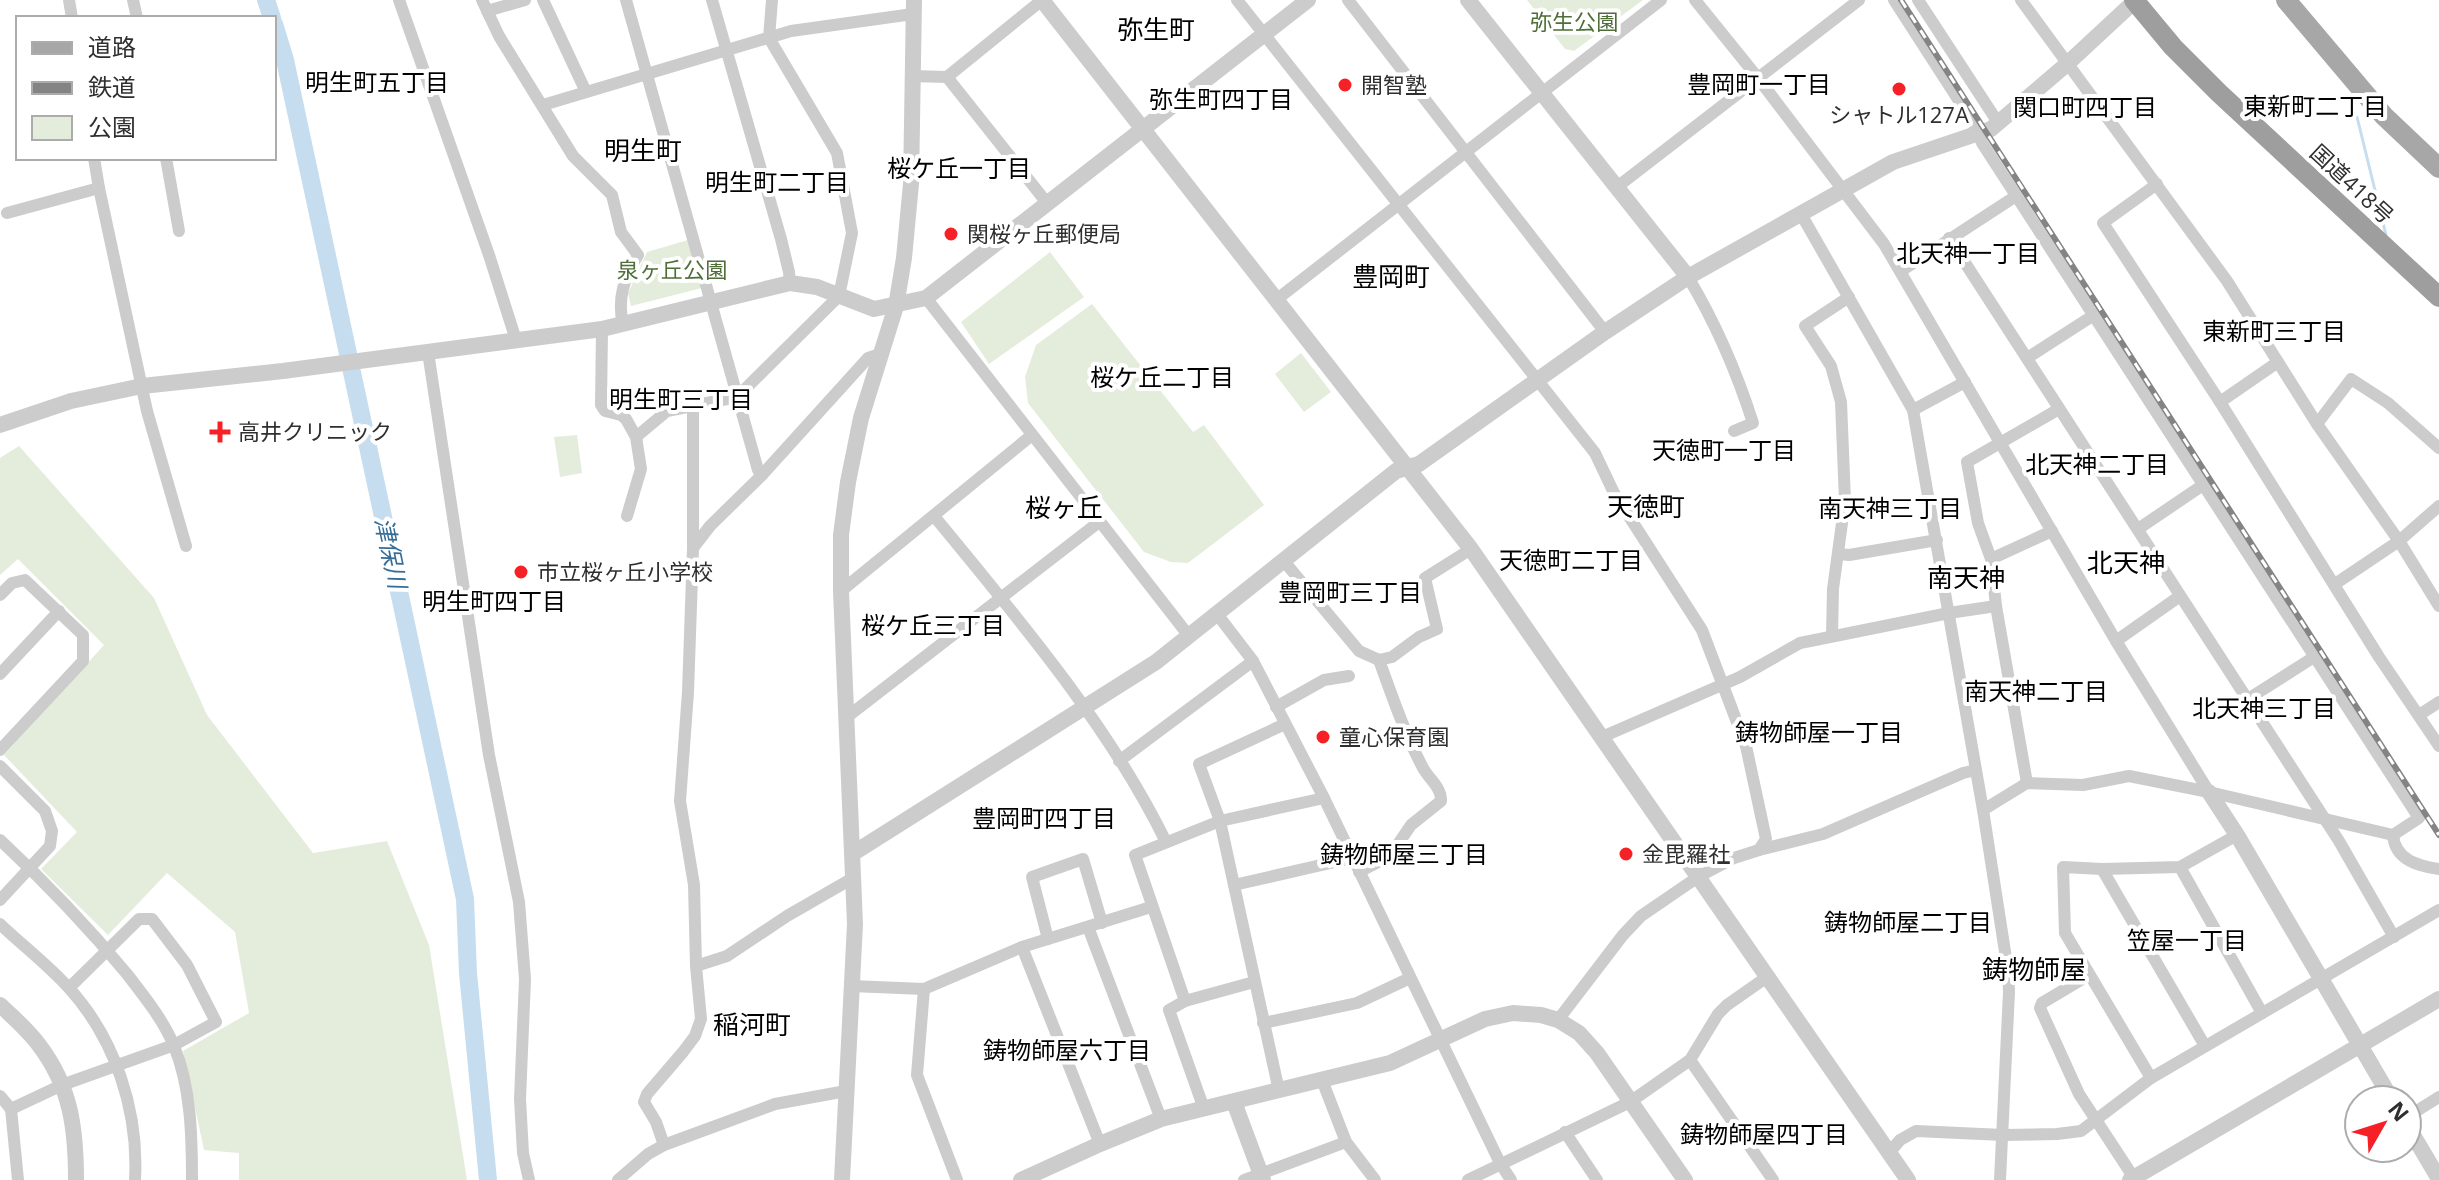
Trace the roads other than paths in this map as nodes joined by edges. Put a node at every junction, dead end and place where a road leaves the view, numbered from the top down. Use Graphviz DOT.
graph roads {
  1 [pos="399,0"];
  2 [pos="525,0"];
  3 [pos="543,0"];
  4 [pos="626,0"];
  5 [pos="712,0"];
  6 [pos="772,0"];
  7 [pos="1042,0"];
  8 [pos="1237,0"];
  9 [pos="1308,0"];
  10 [pos="1348,0"];
  11 [pos="1468,0"];
  12 [pos="1661,0"];
  13 [pos="1695,0"];
  14 [pos="1859,0"];
  15 [pos="1894,0"];
  16 [pos="1918,0"];
  17 [pos="2021,0"];
  18 [pos="2135,0"];
  19 [pos="2286,0"];
  20 [pos="484,6"];
  21 [pos="914,7"];
  22 [pos="1264,35"];
  23 [pos="769,38"];
  24 [pos="726,51"];
  25 [pos="2067,64"];
  26 [pos="647,74"];
  27 [pos="911,76"];
  28 [pos="947,77"];
  29 [pos="1758,78"];
  30 [pos="586,92"];
  31 [pos="1541,92"];
  32 [pos="543,105"];
  33 [pos="1999,124"];
  34 [pos="1141,130"];
  35 [pos="1980,135"];
  36 [pos="1465,152"];
  37 [pos="94,160"];
  38 [pos="166,160"];
  39 [pos="2439,168"];
  40 [pos="2157,184"];
  41 [pos="1617,187"];
  42 [pos="99,188"];
  43 [pos="1843,189"];
  44 [pos="2016,196"];
  45 [pos="1047,203"];
  46 [pos="1398,204"];
  47 [pos="7,213"];
  48 [pos="1801,214"];
  49 [pos="179,231"];
  50 [pos="1949,238"];
  51 [pos="1901,271"];
  52 [pos="1688,277"];
  53 [pos="790,283"];
  54 [pos="839,296"];
  55 [pos="1849,297"];
  56 [pos="2439,297"];
  57 [pos="926,298"];
  58 [pos="1276,300"];
  59 [pos="711,302"];
  60 [pos="896,306"];
  61 [pos="2094,315"];
  62 [pos="623,325"];
  63 [pos="602,329"];
  64 [pos="1605,332"];
  65 [pos="516,340"];
  66 [pos="422,352"];
  67 [pos="880,354"];
  68 [pos="2027,358"];
  69 [pos="2278,362"];
  70 [pos="1536,380"];
  71 [pos="1965,382"];
  72 [pos="142,386"];
  73 [pos="737,397"];
  74 [pos="2220,402"];
  75 [pos="693,406"];
  76 [pos="2059,409"];
  77 [pos="1913,410"];
  78 [pos="2317,424"];
  79 [pos="0,425"];
  80 [pos="1734,431"];
  81 [pos="1032,435"];
  82 [pos="636,437"];
  83 [pos="2002,444"];
  84 [pos="2439,448"];
  85 [pos="1407,468"];
  86 [pos="762,475"];
  87 [pos="2203,485"];
  88 [pos="2439,506"];
  89 [pos="627,516"];
  90 [pos="934,516"];
  91 [pos="1099,522"];
  92 [pos="2138,529"];
  93 [pos="2052,531"];
  94 [pos="1937,540"];
  95 [pos="2399,541"];
  96 [pos="186,546"];
  97 [pos="693,548"];
  98 [pos="1471,549"];
  99 [pos="1839,554"];
  100 [pos="1991,559"];
  101 [pos="1283,560"];
  102 [pos="2335,584"];
  103 [pos="841,591"];
  104 [pos="0,595"];
  105 [pos="2180,596"];
  106 [pos="1001,598"];
  107 [pos="1996,606"];
  108 [pos="2439,606"];
  109 [pos="59,611"];
  110 [pos="1949,613"];
  111 [pos="1217,614"];
  112 [pos="1189,636"];
  113 [pos="1832,636"];
  114 [pos="2116,641"];
  115 [pos="2314,657"];
  116 [pos="1379,660"];
  117 [pos="1253,661"];
  118 [pos="0,674"];
  119 [pos="1349,676"];
  120 [pos="1722,684"];
  121 [pos="2248,699"];
  122 [pos="2439,702"];
  123 [pos="1083,707"];
  124 [pos="1276,707"];
  125 [pos="2419,715"];
  126 [pos="847,717"];
  127 [pos="1285,724"];
  128 [pos="1602,737"];
  129 [pos="2439,746"];
  130 [pos="0,750"];
  131 [pos="1119,761"];
  132 [pos="0,766"];
  133 [pos="1976,770"];
  134 [pos="2027,783"];
  135 [pos="2209,792"];
  136 [pos="1324,798"];
  137 [pos="1983,810"];
  138 [pos="2324,819"];
  139 [pos="1220,821"];
  140 [pos="2237,835"];
  141 [pos="2393,835"];
  142 [pos="0,840"];
  143 [pos="1166,842"];
  144 [pos="1759,850"];
  145 [pos="852,854"];
  146 [pos="1352,858"];
  147 [pos="2180,867"];
  148 [pos="30,869"];
  149 [pos="2102,869"];
  150 [pos="2439,869"];
  151 [pos="1359,872"];
  152 [pos="1698,877"];
  153 [pos="853,878"];
  154 [pos="1234,885"];
  155 [pos="0,900"];
  156 [pos="1151,907"];
  157 [pos="2439,910"];
  158 [pos="1102,923"];
  159 [pos="0,924"];
  160 [pos="1088,927"];
  161 [pos="2394,937"];
  162 [pos="1048,939"];
  163 [pos="1022,947"];
  164 [pos="108,951"];
  165 [pos="696,966"];
  166 [pos="2089,975"];
  167 [pos="1767,977"];
  168 [pos="1410,978"];
  169 [pos="2321,979"];
  170 [pos="1254,982"];
  171 [pos="851,986"];
  172 [pos="69,988"];
  173 [pos="924,989"];
  174 [pos="2439,999"];
  175 [pos="1185,1001"];
  176 [pos="0,1005"];
  177 [pos="2262,1013"];
  178 [pos="1558,1020"];
  179 [pos="1263,1023"];
  180 [pos="1440,1041"];
  181 [pos="174,1045"];
  182 [pos="2205,1046"];
  183 [pos="2360,1046"];
  184 [pos="1690,1060"];
  185 [pos="117,1065"];
  186 [pos="2151,1078"];
  187 [pos="1322,1080"];
  188 [pos="2383,1084"];
  189 [pos="62,1085"];
  190 [pos="846,1091"];
  191 [pos="1279,1091"];
  192 [pos="0,1096"];
  193 [pos="1234,1102"];
  194 [pos="1630,1102"];
  195 [pos="11,1109"];
  196 [pos="1204,1109"];
  197 [pos="1161,1119"];
  198 [pos="2097,1120"];
  199 [pos="1565,1132"];
  200 [pos="2003,1135"];
  201 [pos="15,1140"];
  202 [pos="1346,1142"];
  203 [pos="1100,1144"];
  204 [pos="0,1145"];
  205 [pos="664,1145"];
  206 [pos="2423,1152"];
  207 [pos="1889,1153"];
  208 [pos="1500,1163"];
  209 [pos="1262,1177"];
  210 [pos="2133,1179"];
  211 [pos="2439,1179"];
  212 [pos="18,1180"];
  213 [pos="76,1180"];
  214 [pos="135,1180"];
  215 [pos="192,1180"];
  216 [pos="529,1180"];
  217 [pos="618,1180"];
  218 [pos="842,1180"];
  219 [pos="957,1180"];
  220 [pos="1021,1180"];
  221 [pos="1244,1180"];
  222 [pos="1375,1180"];
  223 [pos="1468,1180"];
  224 [pos="1511,1180"];
  225 [pos="1597,1180"];
  226 [pos="1685,1180"];
  227 [pos="1773,1180"];
  228 [pos="1908,1180"];
  229 [pos="2000,1180"];
  1 -- 65 [label="street"];
  2 -- 20 [label="street"];
  3 -- 30 [label="street"];
  4 -- 26 [label="street"];
  5 -- 24 [label="street"];
  6 -- 23 [label="street"];
  7 -- 28 [label="street"];
  7 -- 34 [label="street"];
  8 -- 22 [label="street"];
  9 -- 22 [label="street"];
  10 -- 36 [label="street"];
  11 -- 31 [label="street"];
  12 -- 31 [label="street"];
  13 -- 29 [label="street"];
  14 -- 29 [label="street"];
  15 -- 35 [label="street"];
  16 -- 33 [label="street"];
  17 -- 25 [label="street"];
  18 -- 25 [label="street"];
  18 -- 56 [label="highway, 国道418号"];
  19 -- 39 [label="main road"];
  20 -- 32 [label="street"];
  21 -- 23 [label="street"];
  21 -- 27 [label="street"];
  22 -- 34 [label="street"];
  22 -- 46 [label="street"];
  23 -- 24 [label="street"];
  23 -- 54 [label="street"];
  24 -- 26 [label="street"];
  24 -- 53 [label="street"];
  25 -- 33 [label="street"];
  25 -- 40 [label="street"];
  26 -- 30 [label="street"];
  26 -- 59 [label="street"];
  27 -- 28 [label="street"];
  27 -- 60 [label="street"];
  28 -- 45 [label="street"];
  29 -- 41 [label="street"];
  29 -- 43 [label="street"];
  30 -- 32 [label="street"];
  31 -- 36 [label="street"];
  31 -- 41 [label="street"];
  32 -- 62 [label="street"];
  33 -- 35 [label="street"];
  34 -- 45 [label="street"];
  34 -- 58 [label="street"];
  35 -- 43 [label="street"];
  35 -- 44 [label="street"];
  36 -- 46 [label="street"];
  36 -- 64 [label="street"];
  37 -- 42 [label="street"];
  38 -- 49 [label="street"];
  40 -- 69 [label="street"];
  40 -- 74 [label="street"];
  41 -- 52 [label="street"];
  42 -- 47 [label="street"];
  42 -- 72 [label="street"];
  43 -- 48 [label="street"];
  43 -- 51 [label="street"];
  44 -- 50 [label="street"];
  44 -- 61 [label="street"];
  45 -- 57 [label="street"];
  46 -- 58 [label="street"];
  46 -- 70 [label="street"];
  48 -- 52 [label="street"];
  48 -- 55 [label="street"];
  50 -- 51 [label="street"];
  50 -- 68 [label="street"];
  51 -- 71 [label="street"];
  52 -- 64 [label="street"];
  52 -- 80 [label="street"];
  53 -- 54 [label="street"];
  53 -- 59 [label="street"];
  54 -- 60 [label="street"];
  54 -- 73 [label="street"];
  55 -- 77 [label="street"];
  55 -- 99 [label="street"];
  57 -- 60 [label="street"];
  57 -- 81 [label="street"];
  58 -- 85 [label="street"];
  59 -- 62 [label="street"];
  59 -- 73 [label="street"];
  60 -- 67 [label="street"];
  61 -- 68 [label="street"];
  61 -- 87 [label="street"];
  62 -- 63 [label="street"];
  63 -- 65 [label="street"];
  63 -- 82 [label="street"];
  64 -- 70 [label="street"];
  65 -- 66 [label="street"];
  66 -- 72 [label="street"];
  66 -- 216 [label="street"];
  67 -- 86 [label="street"];
  67 -- 103 [label="street"];
  68 -- 76 [label="street"];
  69 -- 74 [label="street"];
  69 -- 78 [label="street"];
  70 -- 85 [label="street"];
  70 -- 120 [label="street"];
  71 -- 77 [label="street"];
  71 -- 83 [label="street"];
  72 -- 79 [label="street"];
  72 -- 96 [label="street"];
  73 -- 75 [label="street"];
  73 -- 86 [label="street"];
  74 -- 102 [label="street"];
  75 -- 82 [label="street"];
  75 -- 97 [label="street"];
  76 -- 83 [label="street"];
  76 -- 92 [label="street"];
  77 -- 94 [label="street"];
  78 -- 84 [label="street"];
  78 -- 95 [label="street"];
  81 -- 90 [label="street"];
  81 -- 91 [label="street"];
  82 -- 89 [label="street"];
  83 -- 93 [label="street"];
  83 -- 100 [label="street"];
  85 -- 98 [label="street"];
  85 -- 101 [label="street"];
  86 -- 97 [label="street"];
  87 -- 92 [label="street"];
  87 -- 115 [label="street"];
  88 -- 95 [label="street"];
  90 -- 103 [label="street"];
  90 -- 106 [label="street"];
  91 -- 106 [label="street"];
  91 -- 112 [label="street"];
  92 -- 105 [label="street"];
  93 -- 100 [label="street"];
  93 -- 114 [label="street"];
  94 -- 99 [label="street"];
  94 -- 110 [label="street"];
  95 -- 102 [label="street"];
  95 -- 108 [label="street"];
  97 -- 165 [label="street"];
  98 -- 116 [label="street"];
  98 -- 128 [label="street"];
  99 -- 113 [label="street"];
  100 -- 107 [label="street"];
  101 -- 111 [label="street"];
  101 -- 116 [label="street"];
  102 -- 125 [label="street"];
  103 -- 126 [label="street"];
  104 -- 109 [label="street"];
  105 -- 114 [label="street"];
  105 -- 121 [label="street"];
  106 -- 123 [label="street"];
  106 -- 126 [label="street"];
  107 -- 110 [label="street"];
  107 -- 134 [label="street"];
  109 -- 118 [label="street"];
  109 -- 130 [label="street"];
  110 -- 113 [label="street"];
  110 -- 133 [label="street"];
  111 -- 112 [label="street"];
  111 -- 117 [label="street"];
  112 -- 123 [label="street"];
  113 -- 120 [label="street"];
  114 -- 135 [label="street"];
  115 -- 121 [label="street"];
  115 -- 141 [label="street"];
  116 -- 151 [label="street"];
  117 -- 124 [label="street"];
  117 -- 131 [label="street"];
  119 -- 124 [label="street"];
  120 -- 128 [label="street"];
  120 -- 144 [label="street"];
  121 -- 138 [label="street"];
  122 -- 125 [label="street"];
  123 -- 131 [label="street"];
  123 -- 145 [label="street"];
  124 -- 127 [label="street"];
  125 -- 129 [label="street"];
  126 -- 145 [label="street"];
  127 -- 136 [label="street"];
  127 -- 139 [label="street"];
  128 -- 152 [label="street"];
  131 -- 143 [label="street"];
  132 -- 148 [label="street"];
  133 -- 137 [label="street"];
  133 -- 144 [label="street"];
  134 -- 135 [label="street"];
  134 -- 137 [label="street"];
  135 -- 138 [label="street"];
  135 -- 140 [label="street"];
  136 -- 139 [label="street"];
  136 -- 146 [label="street"];
  137 -- 200 [label="street"];
  138 -- 141 [label="street"];
  138 -- 161 [label="street"];
  139 -- 143 [label="street"];
  139 -- 154 [label="street"];
  140 -- 147 [label="street"];
  140 -- 169 [label="street"];
  141 -- 150 [label="street"];
  142 -- 148 [label="street"];
  143 -- 156 [label="street"];
  144 -- 152 [label="street"];
  145 -- 153 [label="street"];
  146 -- 151 [label="street"];
  146 -- 154 [label="street"];
  147 -- 149 [label="street"];
  147 -- 177 [label="street"];
  148 -- 155 [label="street"];
  148 -- 164 [label="street"];
  149 -- 166 [label="street"];
  149 -- 182 [label="street"];
  151 -- 168 [label="street"];
  152 -- 167 [label="street"];
  152 -- 178 [label="street"];
  153 -- 165 [label="street"];
  153 -- 171 [label="street"];
  154 -- 170 [label="street"];
  156 -- 158 [label="street"];
  156 -- 175 [label="street"];
  157 -- 161 [label="street"];
  158 -- 160 [label="street"];
  158 -- 162 [label="street"];
  159 -- 172 [label="street"];
  160 -- 162 [label="street"];
  160 -- 197 [label="street"];
  161 -- 169 [label="street"];
  162 -- 163 [label="street"];
  163 -- 173 [label="street"];
  163 -- 203 [label="street"];
  164 -- 172 [label="street"];
  164 -- 181 [label="street"];
  164 -- 181 [label="street"];
  165 -- 205 [label="street"];
  166 -- 186 [label="street"];
  166 -- 198 [label="street"];
  167 -- 184 [label="street"];
  167 -- 207 [label="street"];
  168 -- 179 [label="street"];
  168 -- 180 [label="street"];
  169 -- 177 [label="street"];
  169 -- 183 [label="street"];
  170 -- 175 [label="street"];
  170 -- 179 [label="street"];
  171 -- 173 [label="street"];
  171 -- 190 [label="street"];
  172 -- 185 [label="street"];
  173 -- 219 [label="street"];
  174 -- 183 [label="street"];
  175 -- 196 [label="street"];
  176 -- 189 [label="street"];
  177 -- 182 [label="street"];
  178 -- 180 [label="street"];
  178 -- 194 [label="street"];
  179 -- 191 [label="street"];
  180 -- 187 [label="street"];
  180 -- 208 [label="street"];
  181 -- 185 [label="street"];
  181 -- 215 [label="street"];
  182 -- 186 [label="street"];
  183 -- 188 [label="street"];
  183 -- 210 [label="street"];
  184 -- 194 [label="street"];
  184 -- 227 [label="street"];
  185 -- 189 [label="street"];
  185 -- 214 [label="street"];
  186 -- 198 [label="street"];
  187 -- 191 [label="street"];
  187 -- 202 [label="street"];
  189 -- 195 [label="street"];
  189 -- 213 [label="street"];
  190 -- 205 [label="street"];
  190 -- 218 [label="street"];
  191 -- 193 [label="street"];
  192 -- 195 [label="street"];
  193 -- 196 [label="street"];
  193 -- 209 [label="street"];
  194 -- 199 [label="street"];
  194 -- 226 [label="street"];
  195 -- 201 [label="street"];
  196 -- 197 [label="street"];
  197 -- 203 [label="street"];
  198 -- 200 [label="street"];
  198 -- 210 [label="street"];
  199 -- 208 [label="street"];
  199 -- 225 [label="street"];
  200 -- 207 [label="street"];
  200 -- 229 [label="street"];
  201 -- 204 [label="street"];
  201 -- 212 [label="street"];
  202 -- 209 [label="street"];
  202 -- 222 [label="street"];
  203 -- 220 [label="street"];
  205 -- 217 [label="street"];
  206 -- 211 [label="street"];
  207 -- 228 [label="street"];
  208 -- 223 [label="street"];
  208 -- 224 [label="street"];
  209 -- 221 [label="street"];
}
